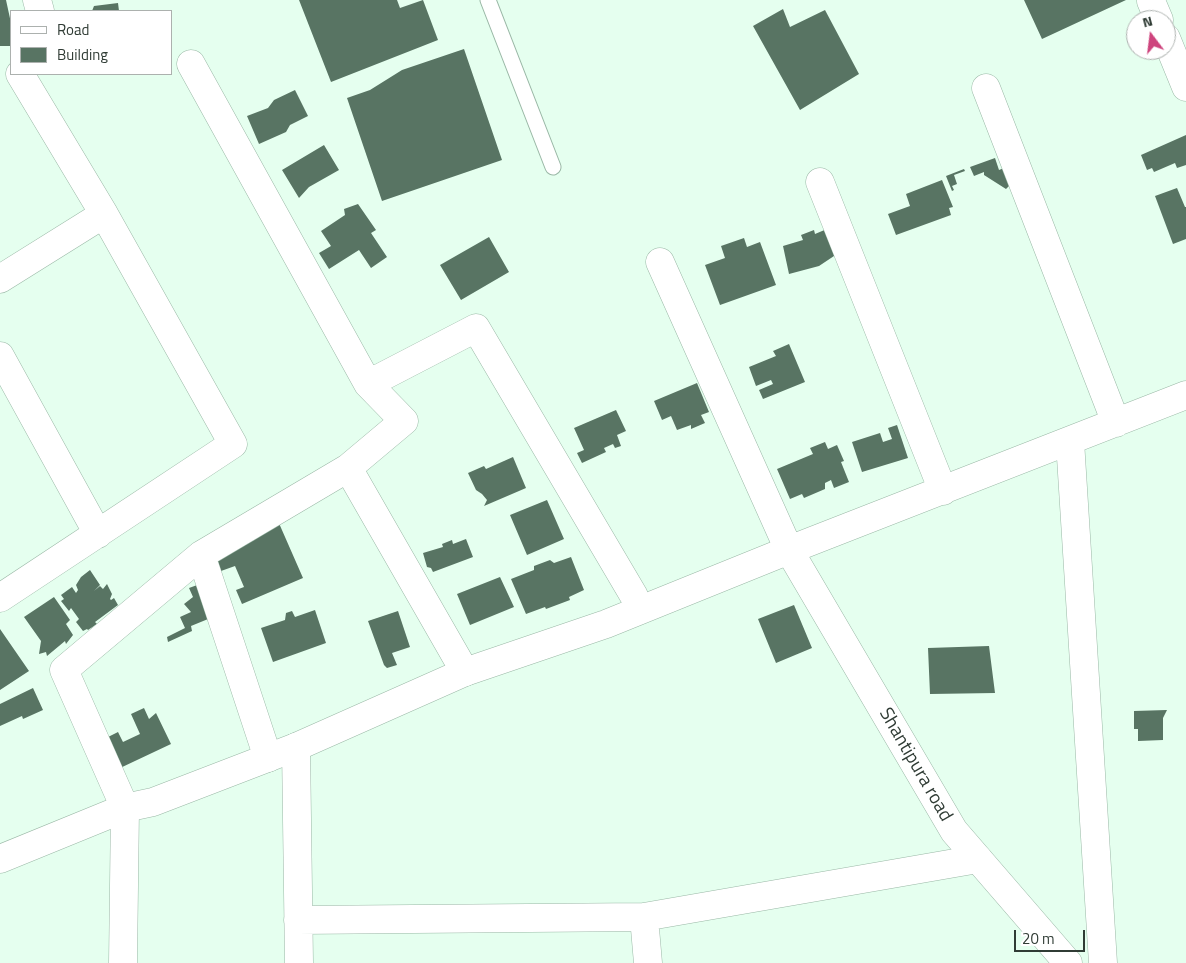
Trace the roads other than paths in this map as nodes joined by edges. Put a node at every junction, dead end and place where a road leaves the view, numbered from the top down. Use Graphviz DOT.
graph roads {
  1 [pos="488,0"];
  2 [pos="1175,60"];
  3 [pos="191,64"];
  4 [pos="21,75"];
  5 [pos="1186,87"];
  6 [pos="986,88"];
  7 [pos="553,167"];
  8 [pos="820,182"];
  9 [pos="104,214"];
  10 [pos="660,262"];
  11 [pos="0,279"];
  12 [pos="0,356"];
  13 [pos="368,384"];
  14 [pos="1186,395"];
  15 [pos="1116,423"];
  16 [pos="1070,441"];
  17 [pos="348,468"];
  18 [pos="943,491"];
  19 [pos="98,534"];
  20 [pos="789,550"];
  21 [pos="201,555"];
  22 [pos="634,596"];
  23 [pos="0,598"];
  24 [pos="465,672"];
  25 [pos="296,747"];
  26 [pos="268,758"];
  27 [pos="126,808"];
  28 [pos="0,859"];
  29 [pos="978,859"];
  30 [pos="644,917"];
  31 [pos="298,920"];
  32 [pos="123,963"];
  33 [pos="299,963"];
  34 [pos="648,963"];
  35 [pos="1068,963"];
  36 [pos="1103,963"];
  1 -- 7 [label="lane"];
  2 -- 5 [label="street"];
  3 -- 13 [label="street"];
  4 -- 9 [label="street"];
  6 -- 15 [label="street"];
  8 -- 18 [label="street"];
  9 -- 11 [label="street"];
  9 -- 19 [label="street"];
  10 -- 20 [label="street, Shantipura road"];
  12 -- 19 [label="street"];
  13 -- 17 [label="street"];
  13 -- 22 [label="street"];
  14 -- 15 [label="street"];
  15 -- 16 [label="street"];
  16 -- 18 [label="street"];
  16 -- 36 [label="street"];
  17 -- 21 [label="street"];
  17 -- 24 [label="street"];
  18 -- 20 [label="street"];
  19 -- 23 [label="street"];
  20 -- 24 [label="street"];
  20 -- 29 [label="street, Shantipura road"];
  21 -- 26 [label="street"];
  21 -- 27 [label="street"];
  24 -- 25 [label="street"];
  25 -- 26 [label="street"];
  25 -- 31 [label="street"];
  26 -- 27 [label="street"];
  27 -- 28 [label="street"];
  27 -- 32 [label="street"];
  29 -- 30 [label="street"];
  29 -- 35 [label="street, Shantipura road"];
  30 -- 31 [label="street"];
  30 -- 34 [label="street"];
  31 -- 33 [label="street"];
}
